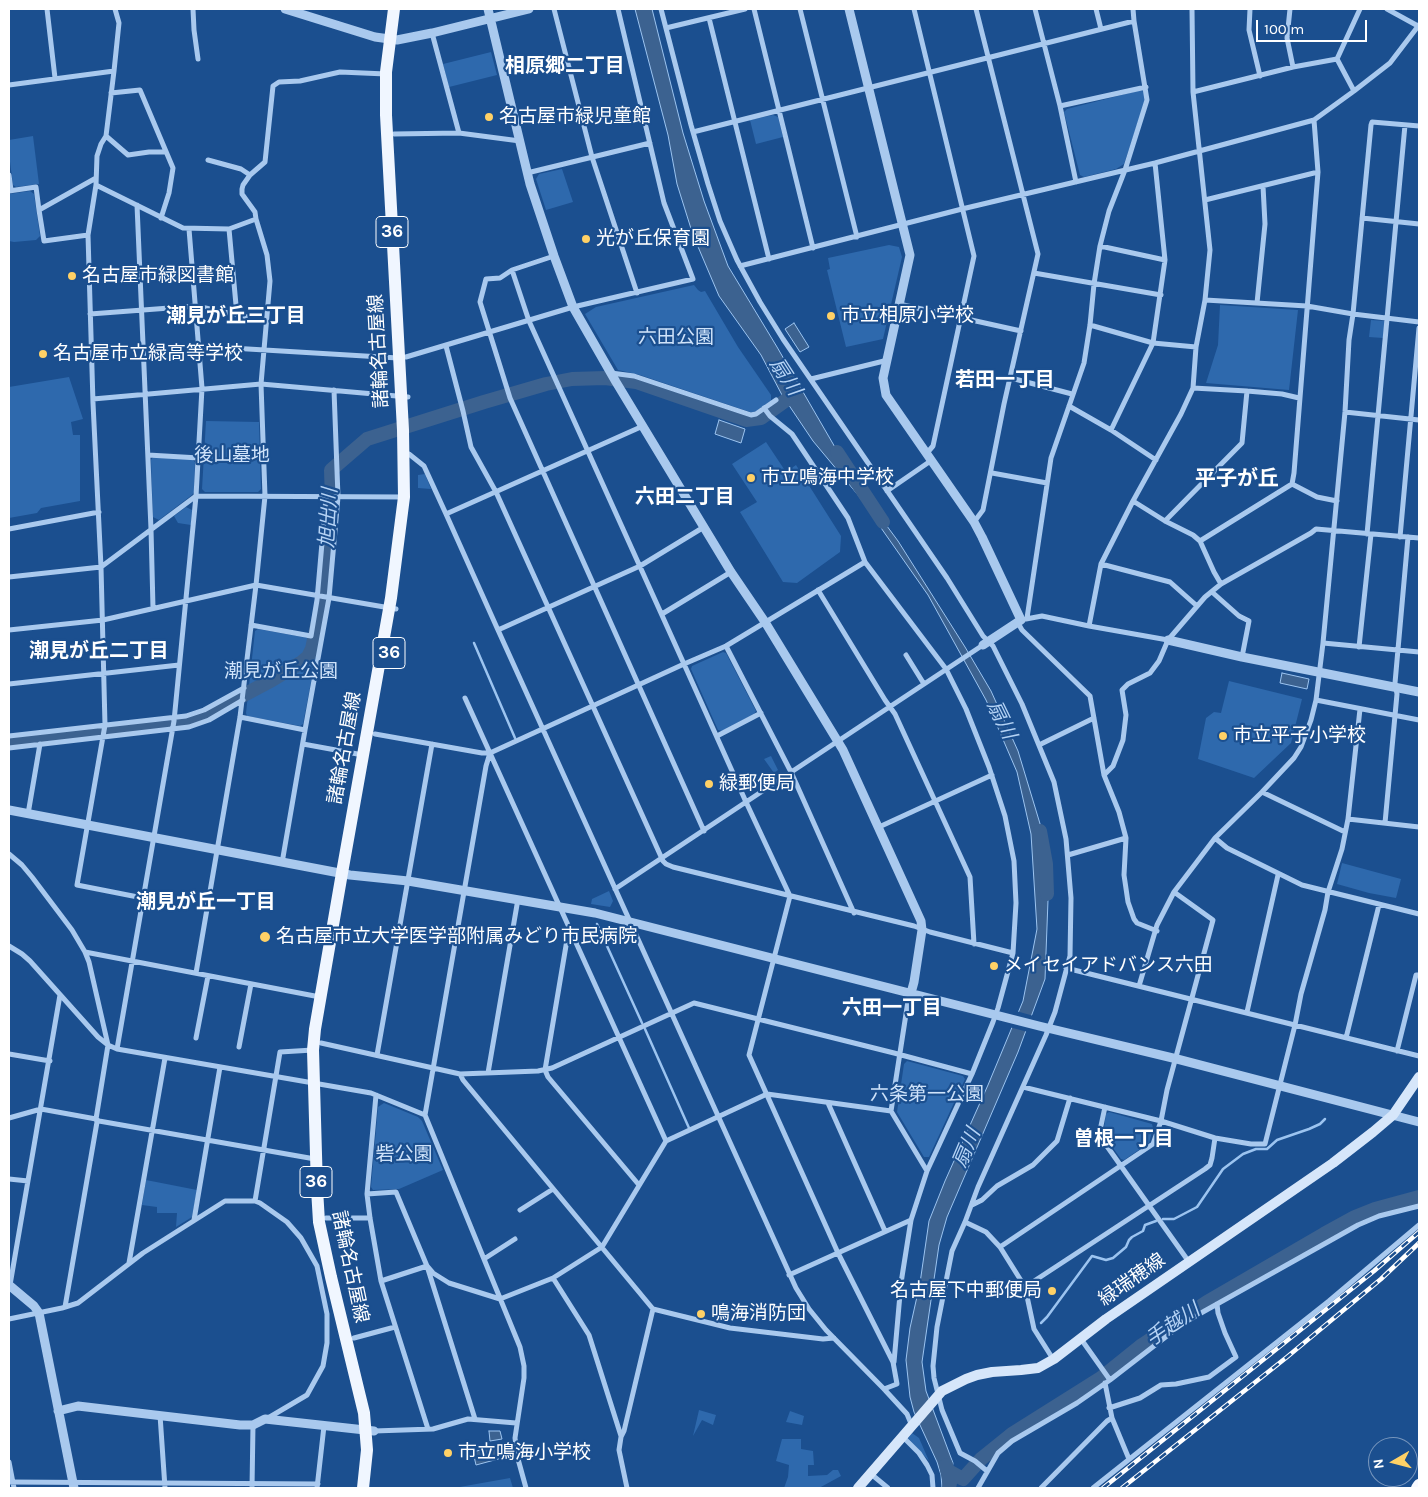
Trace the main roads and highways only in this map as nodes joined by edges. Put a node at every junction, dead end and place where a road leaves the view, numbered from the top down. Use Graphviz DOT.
graph roads {
  1 [pos="394,9"];
  2 [pos="402,9"];
  3 [pos="393,40"];
  4 [pos="402,357"];
  5 [pos="393,608"];
  6 [pos="346,874"];
  7 [pos="317,1047"];
  8 [pos="1419,1076"];
  9 [pos="317,1084"];
  10 [pos="369,1430"];
  11 [pos="1419,1485"];
  12 [pos="363,1488"];
  13 [pos="372,1488"];
  14 [pos="858,1488"];
  15 [pos="1417,1488"];
  1 -- 3 [label="main road, 諸輪名古屋線 / 36"];
  2 -- 3 [label="main road, 諸輪名古屋線 / 36"];
  3 -- 4 [label="main road, 諸輪名古屋線 / 36"];
  3 -- 4 [label="main road, 諸輪名古屋線 / 36"];
  4 -- 5 [label="main road, 諸輪名古屋線 / 36"];
  5 -- 6 [label="main road, 諸輪名古屋線 / 36"];
  5 -- 6 [label="main road, 諸輪名古屋線 / 36"];
  6 -- 7 [label="main road, 諸輪名古屋線 / 36"];
  6 -- 7 [label="main road, 諸輪名古屋線 / 36"];
  7 -- 9 [label="main road, 諸輪名古屋線 / 36"];
  8 -- 14 [label="main road, 緑瑞穂線"];
  9 -- 10 [label="main road, 諸輪名古屋線 / 36"];
  9 -- 10 [label="main road, 諸輪名古屋線 / 36"];
  10 -- 12 [label="main road, 諸輪名古屋線 / 36"];
  10 -- 13 [label="main road, 諸輪名古屋線 / 36"];
  11 -- 15 [label="highway"];
}
